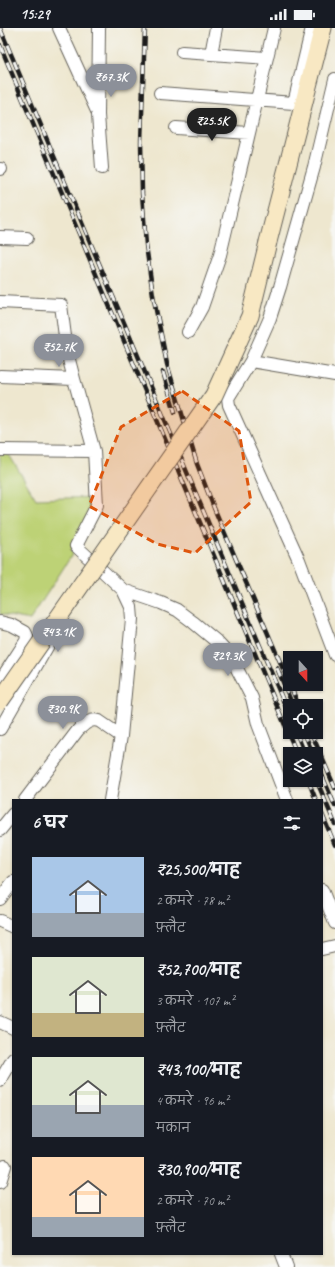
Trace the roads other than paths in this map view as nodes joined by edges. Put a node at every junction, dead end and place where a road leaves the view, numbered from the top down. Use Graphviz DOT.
graph roads {
  1 [pos="59,28"];
  2 [pos="99,28"];
  3 [pos="216,28"];
  4 [pos="274,28"];
  5 [pos="312,28"];
  6 [pos="324,28"];
  7 [pos="182,52"];
  8 [pos="211,54"];
  9 [pos="267,58"];
  10 [pos="335,79"];
  11 [pos="160,93"];
  12 [pos="257,101"];
  13 [pos="98,115"];
  14 [pos="176,128"];
  15 [pos="249,133"];
  16 [pos="102,168"];
  17 [pos="0,237"];
  18 [pos="27,238"];
  19 [pos="0,302"];
  20 [pos="188,332"];
  21 [pos="251,361"];
  22 [pos="335,375"];
  23 [pos="0,376"];
  24 [pos="74,379"];
  25 [pos="0,450"];
  26 [pos="94,451"];
  27 [pos="99,568"];
  28 [pos="123,590"];
  29 [pos="0,622"];
  30 [pos="335,655"];
  31 [pos="0,681"];
  32 [pos="0,701"];
  33 [pos="0,729"];
  34 [pos="121,736"];
  35 [pos="26,799"];
  36 [pos="110,799"];
  37 [pos="287,799"];
  38 [pos="12,815"];
  39 [pos="0,830"];
  40 [pos="12,883"];
  41 [pos="323,893"];
  42 [pos="0,899"];
  43 [pos="0,921"];
  44 [pos="335,923"];
  45 [pos="12,927"];
  46 [pos="335,946"];
  47 [pos="323,949"];
  48 [pos="0,1022"];
  49 [pos="12,1028"];
  50 [pos="12,1062"];
  51 [pos="6,1077"];
  52 [pos="6,1167"];
  53 [pos="0,1182"];
  54 [pos="281,1255"];
  55 [pos="286,1267"];
  1 -- 13 [label="street"];
  2 -- 13 [label="street"];
  3 -- 8 [label="street"];
  4 -- 9 [label="street"];
  5 -- 12 [label="street"];
  6 -- 32 [label="main road, bridge"];
  7 -- 8 [label="street"];
  8 -- 9 [label="street"];
  9 -- 12 [label="street"];
  10 -- 21 [label="street"];
  11 -- 12 [label="street"];
  12 -- 15 [label="street"];
  13 -- 16 [label="street"];
  14 -- 15 [label="street"];
  15 -- 20 [label="street"];
  17 -- 18 [label="street"];
  19 -- 24 [label="street"];
  21 -- 22 [label="street"];
  21 -- 30 [label="street"];
  23 -- 24 [label="street"];
  24 -- 26 [label="street"];
  25 -- 26 [label="street"];
  26 -- 27 [label="street"];
  27 -- 28 [label="street"];
  27 -- 33 [label="street"];
  28 -- 34 [label="street"];
  28 -- 37 [label="street"];
  29 -- 31 [label="street"];
  34 -- 35 [label="street"];
  34 -- 36 [label="street"];
  38 -- 39 [label="street"];
  40 -- 42 [label="street"];
  41 -- 44 [label="street"];
  43 -- 45 [label="street"];
  46 -- 47 [label="street"];
  48 -- 49 [label="street"];
  50 -- 51 [label="street"];
  52 -- 53 [label="street"];
  54 -- 55 [label="street"];
}
